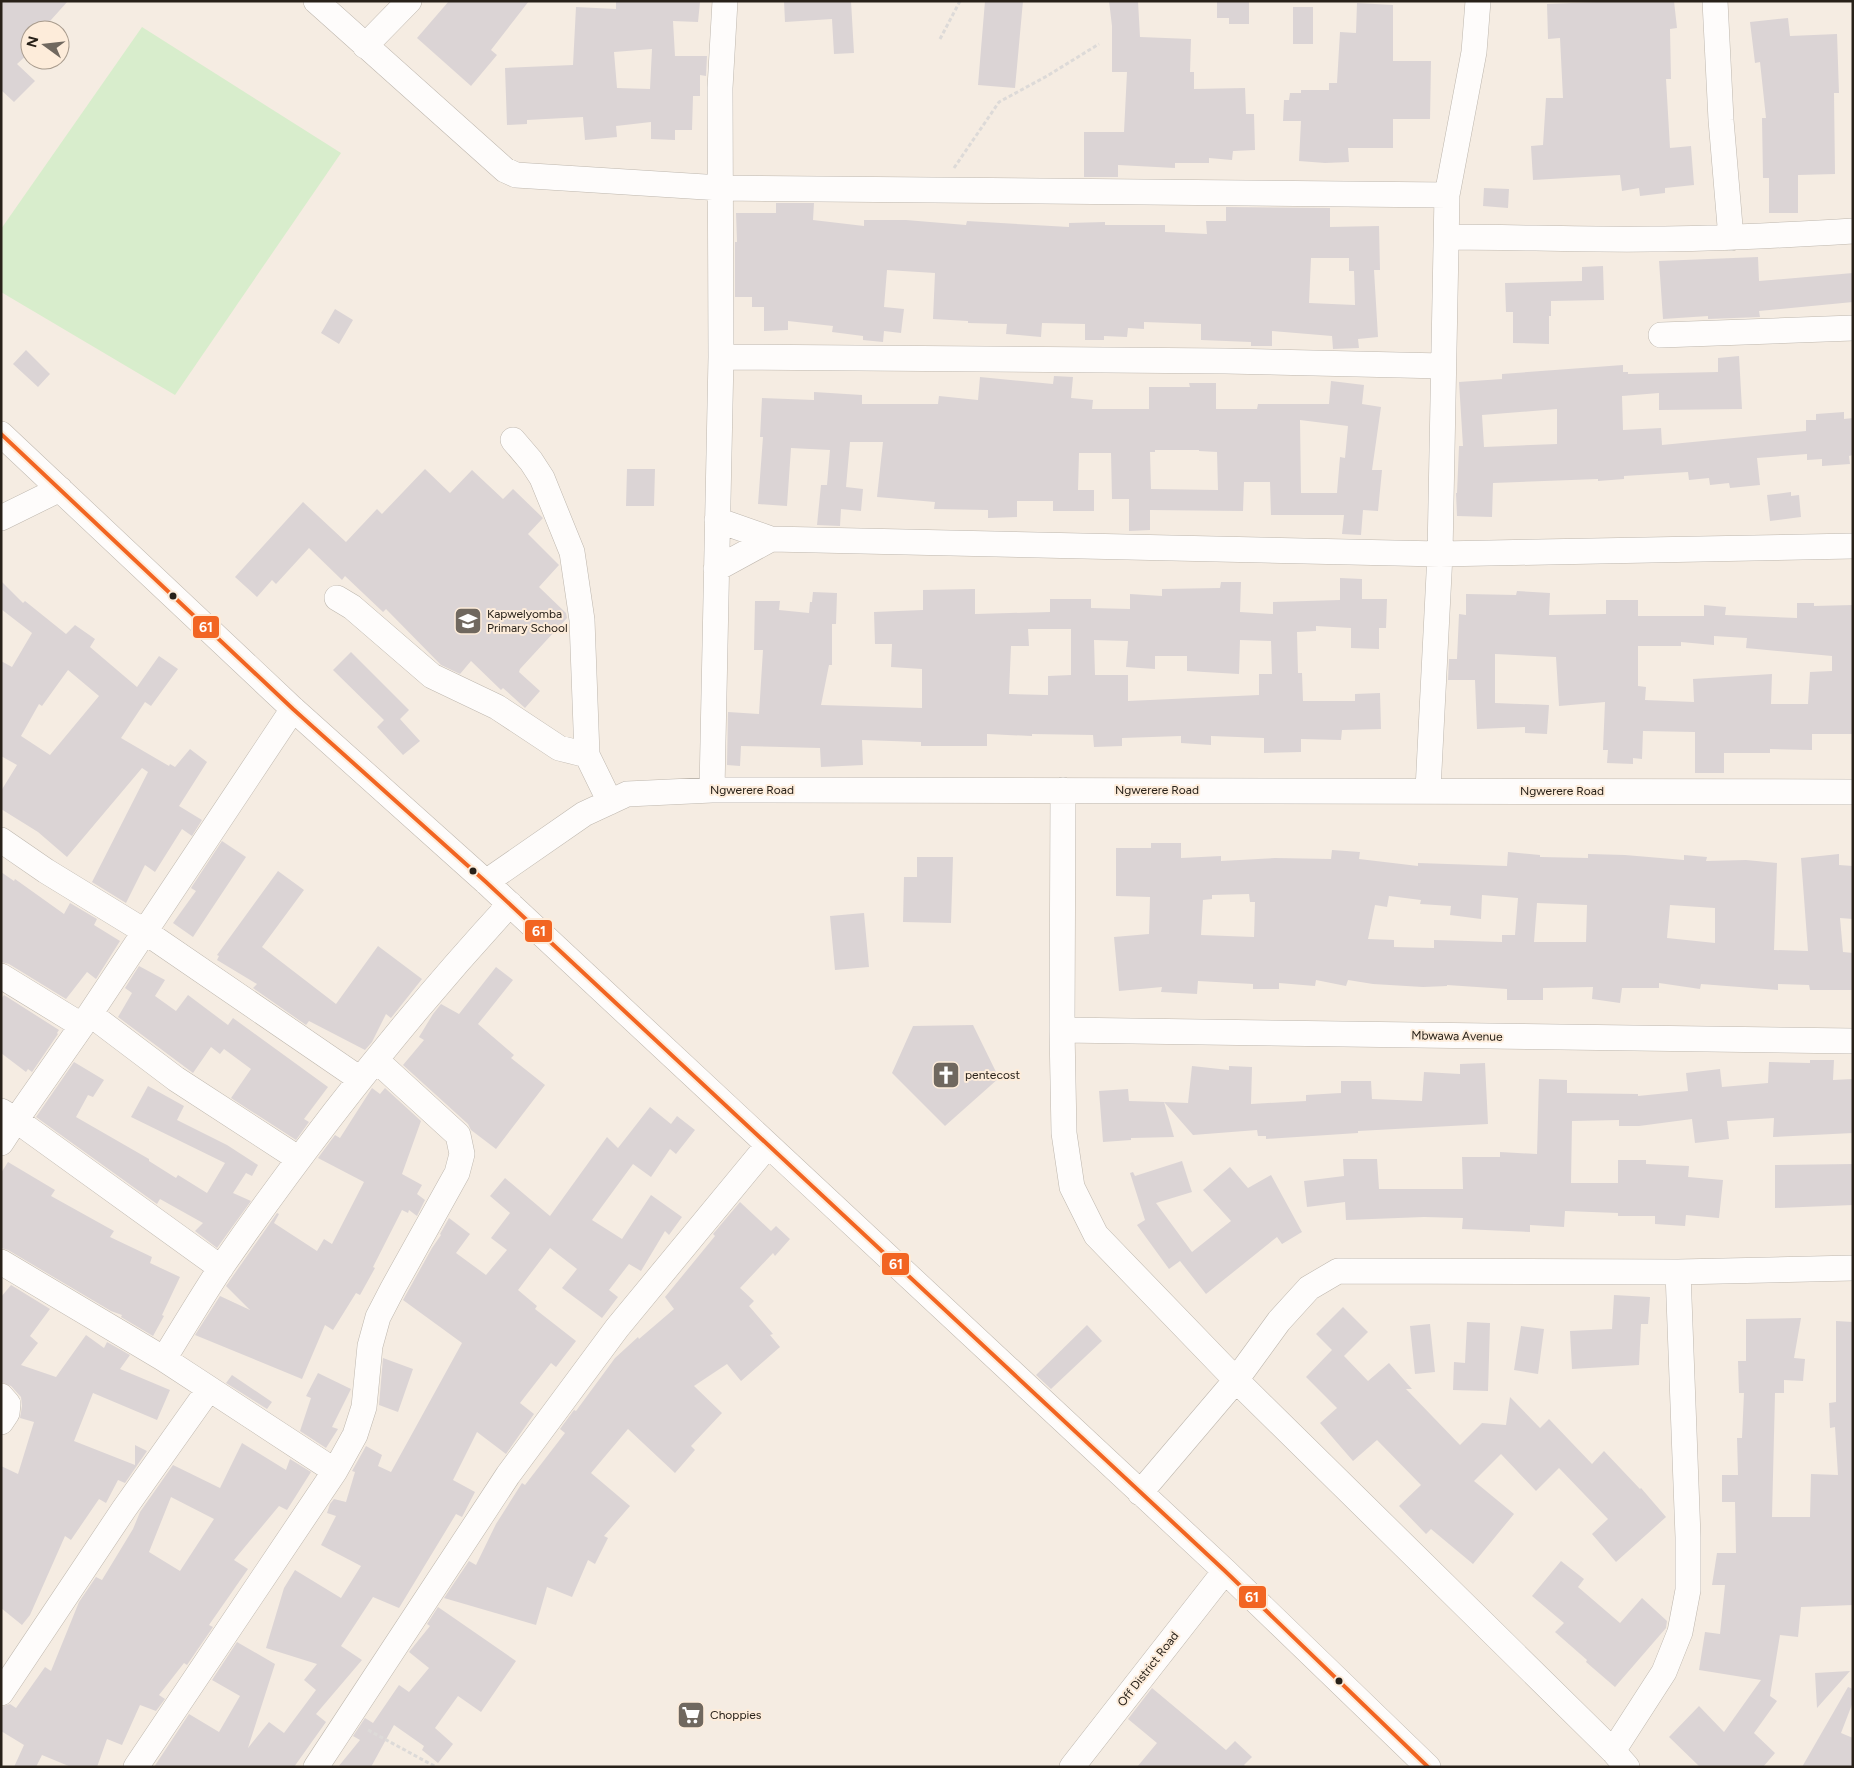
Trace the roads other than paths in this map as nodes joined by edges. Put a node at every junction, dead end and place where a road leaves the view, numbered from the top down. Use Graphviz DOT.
graph roads {
  1 [pos="316,1"];
  2 [pos="409,1"];
  3 [pos="725,1"];
  4 [pos="1478,1"];
  5 [pos="1722,1"];
  6 [pos="1715,2"];
  7 [pos="365,46"];
  8 [pos="720,188"];
  9 [pos="1447,195"];
  10 [pos="1853,231"];
  11 [pos="1447,237"];
  12 [pos="1731,238"];
  13 [pos="1853,328"];
  14 [pos="1660,335"];
  15 [pos="721,357"];
  16 [pos="1443,366"];
  17 [pos="1,434"];
  18 [pos="513,440"];
  19 [pos="60,490"];
  20 [pos="1,518"];
  21 [pos="717,520"];
  22 [pos="771,539"];
  23 [pos="1853,546"];
  24 [pos="1440,554"];
  25 [pos="716,568"];
  26 [pos="337,598"];
  27 [pos="293,709"];
  28 [pos="587,755"];
  29 [pos="712,790"];
  30 [pos="1063,790"];
  31 [pos="1428,790"];
  32 [pos="1853,792"];
  33 [pos="610,802"];
  34 [pos="1,840"];
  35 [pos="486,882"];
  36 [pos="510,904"];
  37 [pos="144,931"];
  38 [pos="1,976"];
  39 [pos="86,1020"];
  40 [pos="1062,1030"];
  41 [pos="1853,1041"];
  42 [pos="376,1060"];
  43 [pos="360,1079"];
  44 [pos="8,1115"];
  45 [pos="1,1143"];
  46 [pos="768,1145"];
  47 [pos="299,1159"];
  48 [pos="1,1262"];
  49 [pos="221,1268"];
  50 [pos="1853,1268"];
  51 [pos="1678,1272"];
  52 [pos="164,1359"];
  53 [pos="1236,1380"];
  54 [pos="209,1389"];
  55 [pos="1,1396"];
  56 [pos="1,1422"];
  57 [pos="335,1471"];
  58 [pos="1140,1492"];
  59 [pos="1225,1571"];
  60 [pos="1,1693"];
  61 [pos="1620,1759"];
  62 [pos="136,1767"];
  63 [pos="316,1767"];
  64 [pos="1072,1767"];
  65 [pos="1428,1767"];
  1 -- 7 [label="street"];
  2 -- 7 [label="street"];
  3 -- 8 [label="street"];
  4 -- 9 [label="street"];
  5 -- 6 [label="street"];
  6 -- 12 [label="street"];
  7 -- 8 [label="street"];
  8 -- 9 [label="street"];
  8 -- 15 [label="street"];
  9 -- 11 [label="street"];
  10 -- 12 [label="street"];
  11 -- 12 [label="street"];
  11 -- 16 [label="street"];
  13 -- 14 [label="street"];
  15 -- 16 [label="street"];
  15 -- 21 [label="street"];
  16 -- 24 [label="street"];
  17 -- 19 [label="street"];
  18 -- 28 [label="street"];
  19 -- 20 [label="street"];
  19 -- 27 [label="street"];
  21 -- 22 [label="street"];
  21 -- 25 [label="street"];
  22 -- 24 [label="street"];
  22 -- 25 [label="street"];
  23 -- 24 [label="street"];
  24 -- 31 [label="street"];
  25 -- 29 [label="street"];
  26 -- 28 [label="street"];
  27 -- 35 [label="street"];
  27 -- 37 [label="street"];
  28 -- 33 [label="street"];
  29 -- 30 [label="street, Ngwerere Road"];
  29 -- 33 [label="street, Ngwerere Road"];
  30 -- 31 [label="street, Ngwerere Road"];
  30 -- 40 [label="street"];
  31 -- 32 [label="street, Ngwerere Road"];
  33 -- 35 [label="street, Ngwerere Road"];
  34 -- 37 [label="street"];
  35 -- 36 [label="street"];
  36 -- 42 [label="street"];
  36 -- 46 [label="street"];
  37 -- 39 [label="street"];
  37 -- 43 [label="street"];
  38 -- 39 [label="street"];
  39 -- 44 [label="street"];
  39 -- 47 [label="street"];
  40 -- 41 [label="street, Mbwawa Avenue"];
  40 -- 53 [label="street"];
  42 -- 43 [label="street"];
  42 -- 57 [label="street"];
  43 -- 47 [label="street"];
  44 -- 45 [label="street"];
  44 -- 49 [label="street"];
  46 -- 58 [label="street"];
  46 -- 63 [label="street"];
  47 -- 49 [label="street"];
  48 -- 52 [label="street"];
  49 -- 52 [label="street"];
  50 -- 51 [label="street"];
  51 -- 53 [label="street"];
  51 -- 61 [label="street"];
  52 -- 54 [label="street"];
  53 -- 58 [label="street"];
  53 -- 61 [label="street"];
  54 -- 57 [label="street"];
  54 -- 60 [label="street"];
  55 -- 56 [label="street"];
  57 -- 62 [label="street"];
  58 -- 59 [label="street"];
  59 -- 64 [label="street, Off District Road"];
  59 -- 65 [label="street"];
}
